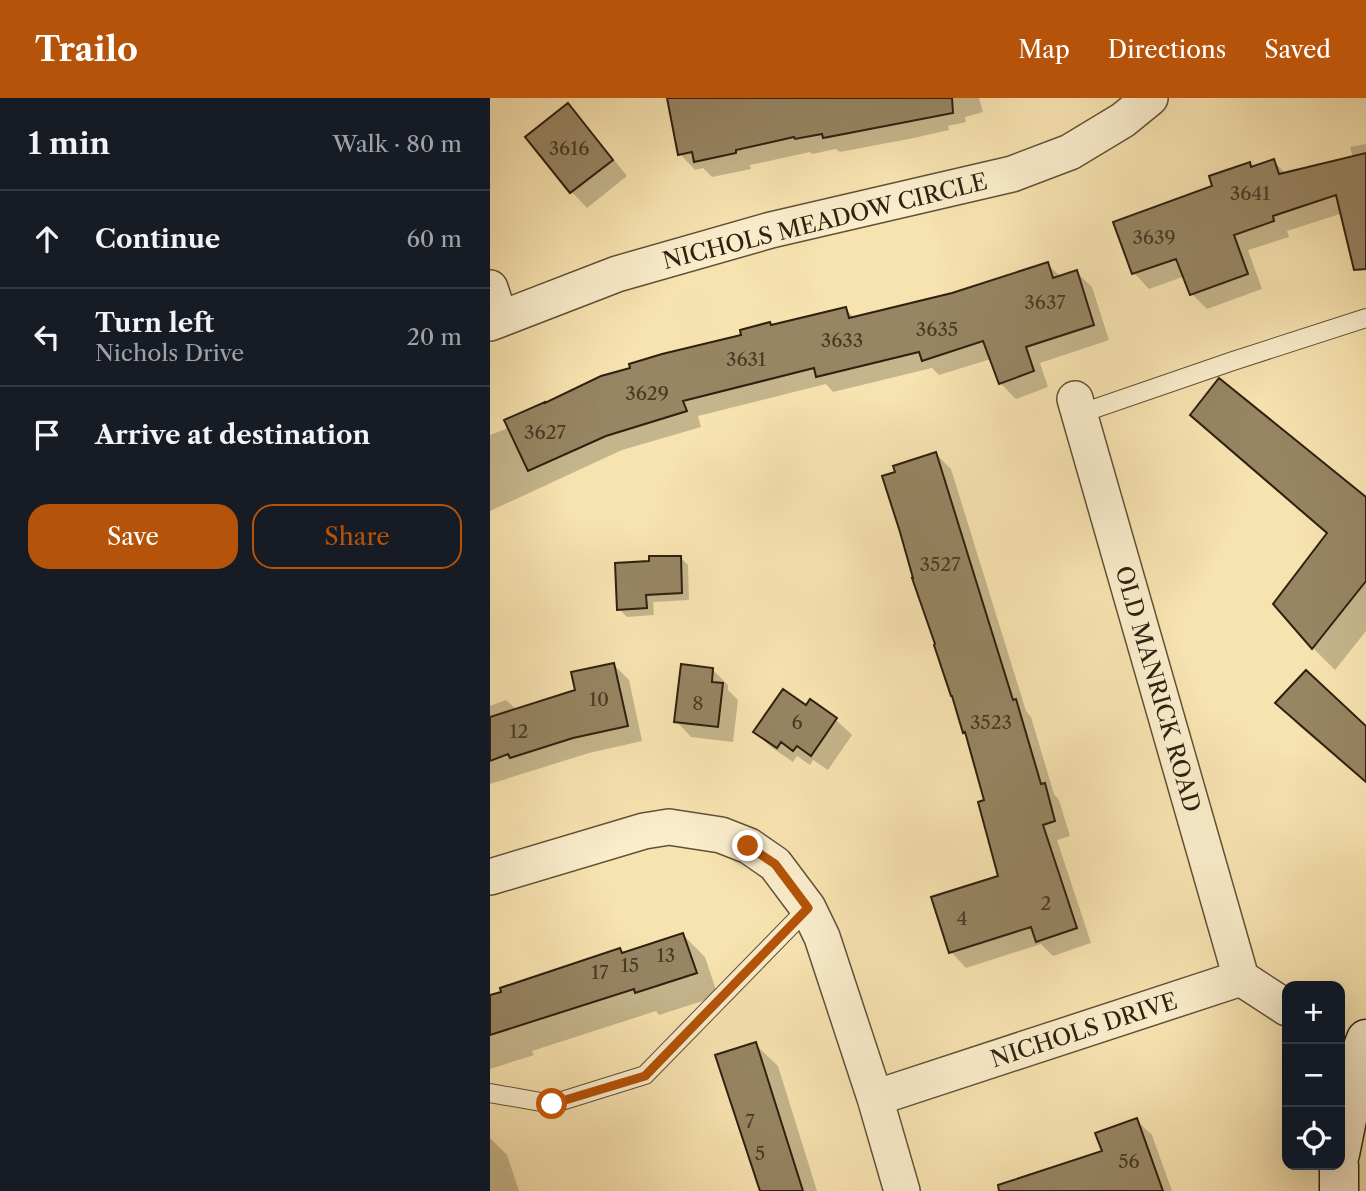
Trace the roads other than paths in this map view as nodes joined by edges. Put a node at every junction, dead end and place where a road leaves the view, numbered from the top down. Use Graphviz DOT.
graph roads {
  1 [pos="1150,98"];
  2 [pos="493,310"];
  3 [pos="1366,318"];
  4 [pos="1077,406"];
  5 [pos="490,877"];
  6 [pos="808,908"];
  7 [pos="1241,978"];
  8 [pos="1282,1005"];
  9 [pos="1357,1061"];
  10 [pos="490,1093"];
  11 [pos="875,1098"];
  12 [pos="1345,1127"];
  13 [pos="1339,1170"];
  14 [pos="902,1191"];
  15 [pos="1339,1191"];
  1 -- 2 [label="street, NICHOLS MEADOW CIRCLE"];
  3 -- 4 [label="lane"];
  4 -- 7 [label="street, OLD MANRICK ROAD"];
  5 -- 6 [label="street"];
  6 -- 10 [label="lane"];
  6 -- 11 [label="street"];
  7 -- 8 [label="street"];
  7 -- 11 [label="street, NICHOLS DRIVE"];
  9 -- 12 [label="main road"];
  11 -- 14 [label="street"];
  13 -- 15 [label="main road"];
}
